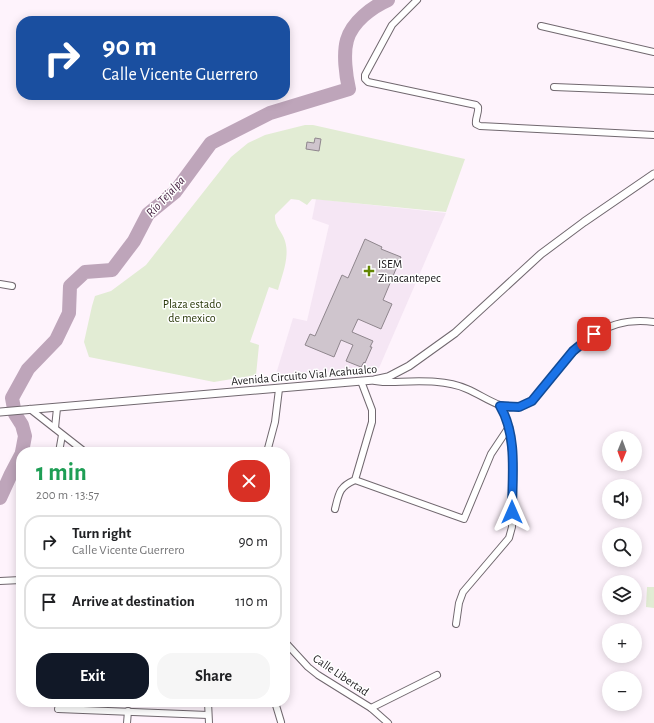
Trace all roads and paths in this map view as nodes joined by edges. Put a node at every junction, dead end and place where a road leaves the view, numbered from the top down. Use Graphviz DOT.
graph roads {
  1 [pos="417,0"];
  2 [pos="541,26"];
  3 [pos="654,52"];
  4 [pos="554,87"];
  5 [pos="654,91"];
  6 [pos="654,135"];
  7 [pos="654,174"];
  8 [pos="0,284"];
  9 [pos="12,286"];
  10 [pos="654,322"];
  11 [pos="374,380"];
  12 [pos="361,381"];
  13 [pos="279,389"];
  14 [pos="500,406"];
  15 [pos="57,408"];
  16 [pos="26,409"];
  17 [pos="3,412"];
  18 [pos="509,426"];
  19 [pos="55,428"];
  20 [pos="62,435"];
  21 [pos="60,447"];
  22 [pos="78,447"];
  23 [pos="268,447"];
  24 [pos="355,480"];
  25 [pos="335,509"];
  26 [pos="16,580"];
  27 [pos="0,581"];
  28 [pos="456,624"];
  29 [pos="290,647"];
  30 [pos="437,675"];
  31 [pos="208,707"];
  32 [pos="276,707"];
  33 [pos="371,708"];
  34 [pos="58,709"];
  35 [pos="100,710"];
  36 [pos="128,711"];
  37 [pos="208,715"];
  38 [pos="281,722"];
  39 [pos="127,723"];
  40 [pos="209,723"];
  41 [pos="388,723"];
  1 -- 6 [label="street"];
  2 -- 3 [label="street"];
  4 -- 5 [label="street"];
  7 -- 11 [label="street, Avenida Circuito Vial Acahualco"];
  8 -- 9 [label="street"];
  10 -- 14 [label="street"];
  11 -- 12 [label="street, Avenida Circuito Vial Acahualco"];
  11 -- 14 [label="street"];
  12 -- 13 [label="street, Avenida Circuito Vial Acahualco"];
  12 -- 24 [label="street"];
  13 -- 15 [label="street, Avenida Circuito Vial Acahualco"];
  13 -- 23 [label="street"];
  14 -- 18 [label="street"];
  15 -- 16 [label="street, Avenida Circuito Vial Acahualco"];
  15 -- 19 [label="street"];
  16 -- 17 [label="street, Avenida Circuito Vial Acahualco"];
  16 -- 19 [label="street"];
  18 -- 24 [label="street"];
  18 -- 28 [label="street"];
  19 -- 20 [label="street"];
  20 -- 21 [label="street"];
  20 -- 22 [label="street"];
  24 -- 25 [label="street"];
  26 -- 27 [label="street"];
  29 -- 33 [label="street, Calle Libertad"];
  30 -- 33 [label="street"];
  31 -- 37 [label="street"];
  32 -- 38 [label="street"];
  33 -- 41 [label="street, Calle Libertad"];
  34 -- 35 [label="street"];
  35 -- 36 [label="street"];
  36 -- 37 [label="street"];
  36 -- 39 [label="street"];
  37 -- 40 [label="street"];
}
